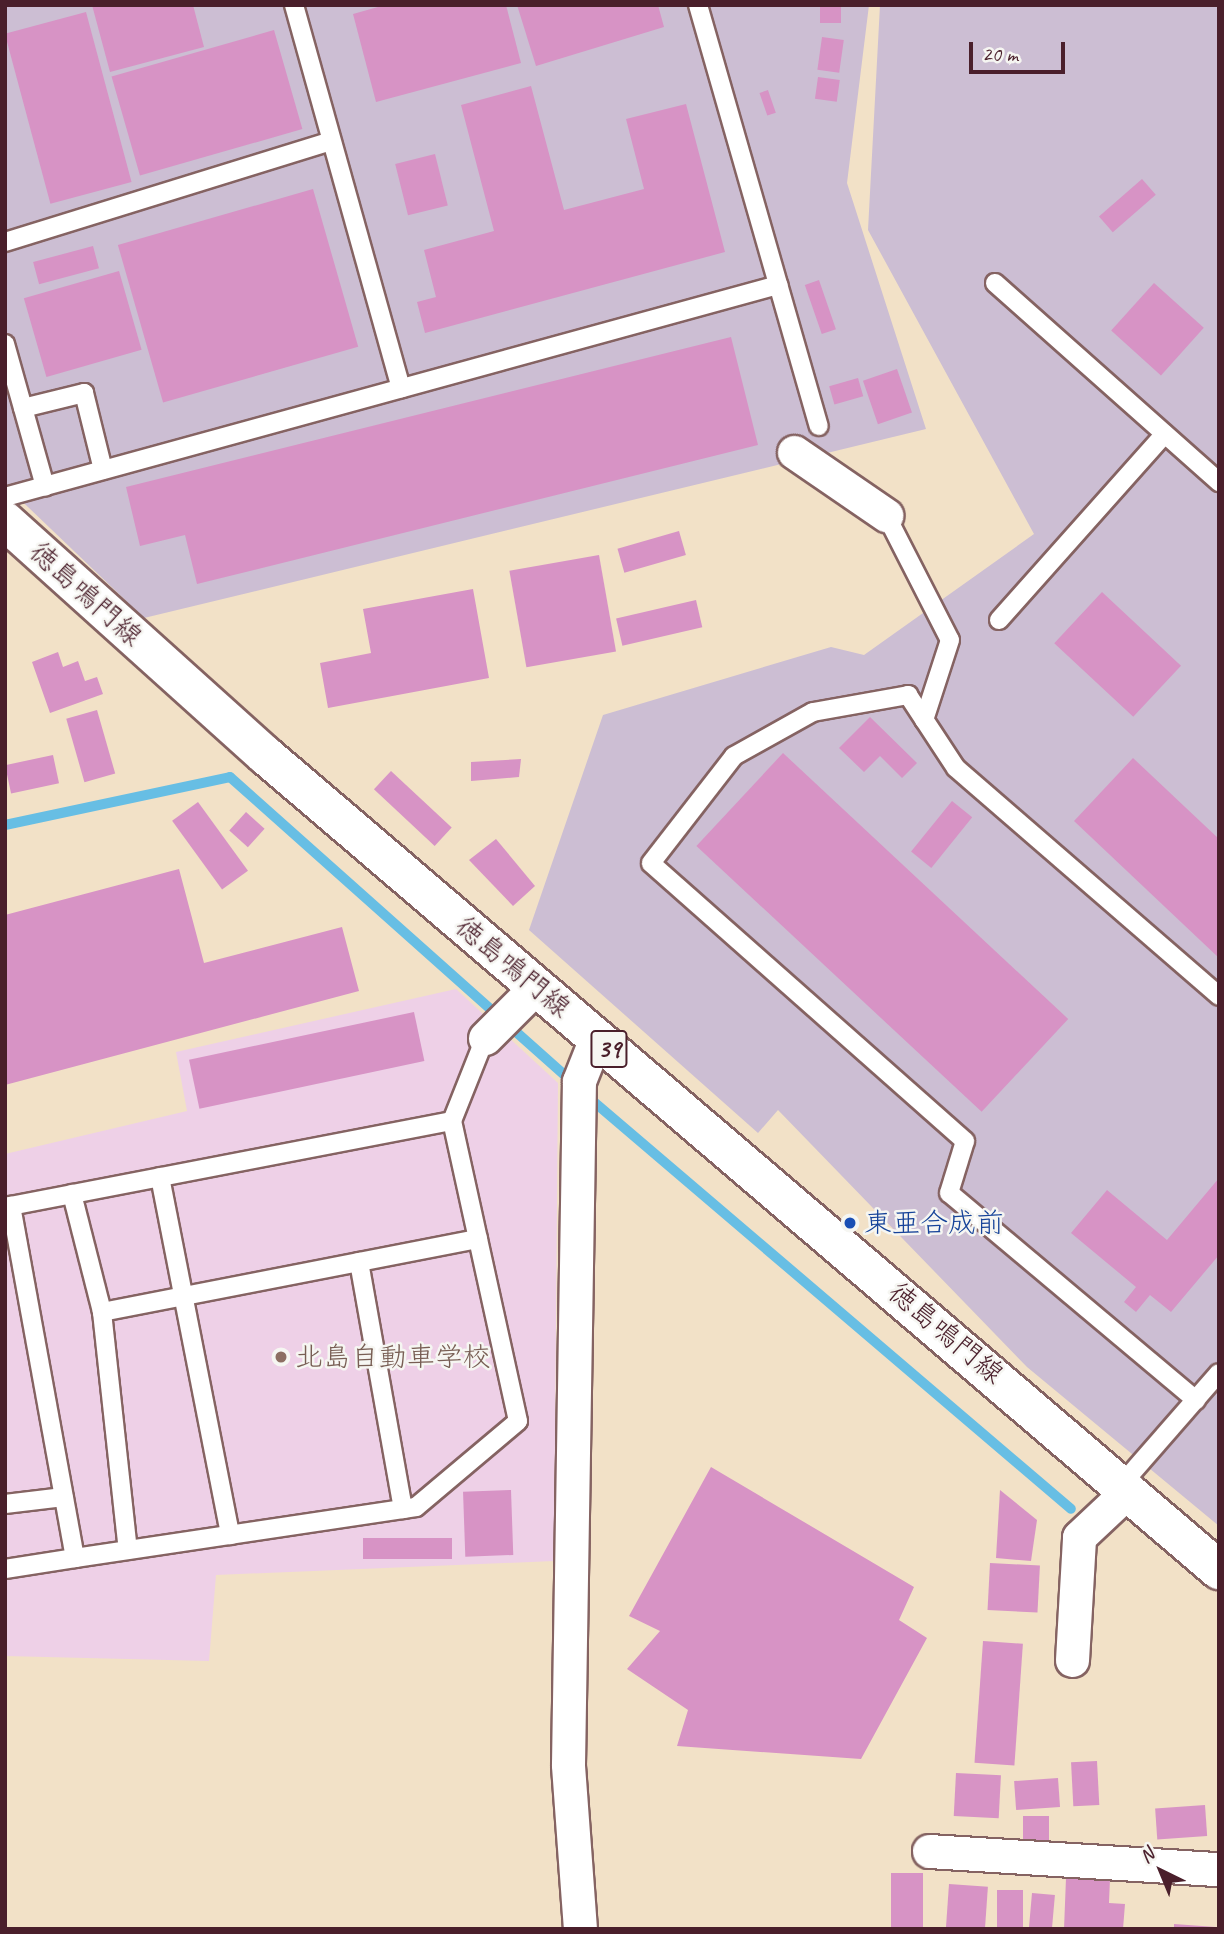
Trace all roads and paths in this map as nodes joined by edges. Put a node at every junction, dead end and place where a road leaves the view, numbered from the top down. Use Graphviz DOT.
graph roads {
  1 [pos="295,5"];
  2 [pos="698,5"];
  3 [pos="331,141"];
  4 [pos="5,242"];
  5 [pos="995,283"];
  6 [pos="778,285"];
  7 [pos="5,344"];
  8 [pos="401,388"];
  9 [pos="23,408"];
  10 [pos="819,426"];
  11 [pos="1165,435"];
  12 [pos="793,453"];
  13 [pos="103,470"];
  14 [pos="1219,482"];
  15 [pos="45,486"];
  16 [pos="5,497"];
  17 [pos="886,515"];
  18 [pos="5,521"];
  19 [pos="999,621"];
  20 [pos="924,720"];
  21 [pos="536,988"];
  22 [pos="1219,996"];
  23 [pos="485,1038"];
  24 [pos="596,1038"];
  25 [pos="452,1121"];
  26 [pos="160,1177"];
  27 [pos="72,1194"];
  28 [pos="8,1206"];
  29 [pos="478,1239"];
  30 [pos="359,1262"];
  31 [pos="186,1296"];
  32 [pos="102,1312"];
  33 [pos="1219,1373"];
  34 [pos="1196,1400"];
  35 [pos="1126,1487"];
  36 [pos="64,1497"];
  37 [pos="5,1504"];
  38 [pos="403,1509"];
  39 [pos="230,1535"];
  40 [pos="128,1550"];
  41 [pos="75,1558"];
  42 [pos="5,1569"];
  43 [pos="1219,1570"];
  44 [pos="1072,1660"];
  45 [pos="929,1851"];
  46 [pos="1219,1869"];
  47 [pos="580,1929"];
  1 -- 3 [label="lane"];
  2 -- 6 [label="lane"];
  3 -- 4 [label="lane"];
  3 -- 8 [label="lane"];
  5 -- 11 [label="lane"];
  6 -- 8 [label="lane"];
  6 -- 10 [label="lane"];
  7 -- 9 [label="lane"];
  8 -- 13 [label="lane"];
  9 -- 13 [label="lane"];
  9 -- 15 [label="lane"];
  11 -- 14 [label="lane"];
  11 -- 19 [label="lane"];
  12 -- 17 [label="street"];
  13 -- 15 [label="lane"];
  15 -- 16 [label="lane"];
  17 -- 20 [label="lane"];
  18 -- 21 [label="main road, 徳島鳴門線 / 39"];
  20 -- 22 [label="lane"];
  20 -- 34 [label="lane"];
  21 -- 23 [label="street"];
  21 -- 24 [label="main road, 徳島鳴門線 / 39"];
  23 -- 25 [label="lane"];
  24 -- 35 [label="main road, 徳島鳴門線 / 39"];
  24 -- 47 [label="street"];
  25 -- 26 [label="lane"];
  25 -- 29 [label="lane"];
  26 -- 27 [label="lane"];
  26 -- 31 [label="lane"];
  27 -- 28 [label="lane"];
  27 -- 32 [label="lane"];
  28 -- 36 [label="lane"];
  29 -- 30 [label="lane"];
  29 -- 38 [label="lane"];
  30 -- 31 [label="lane"];
  30 -- 38 [label="lane"];
  31 -- 32 [label="lane"];
  31 -- 39 [label="lane"];
  32 -- 40 [label="lane"];
  33 -- 34 [label="lane"];
  34 -- 35 [label="lane"];
  35 -- 43 [label="main road, 徳島鳴門線 / 39"];
  35 -- 44 [label="street"];
  36 -- 37 [label="lane"];
  36 -- 41 [label="lane"];
  38 -- 39 [label="lane"];
  39 -- 40 [label="lane"];
  40 -- 41 [label="lane"];
  41 -- 42 [label="lane"];
  45 -- 46 [label="street"];
}
